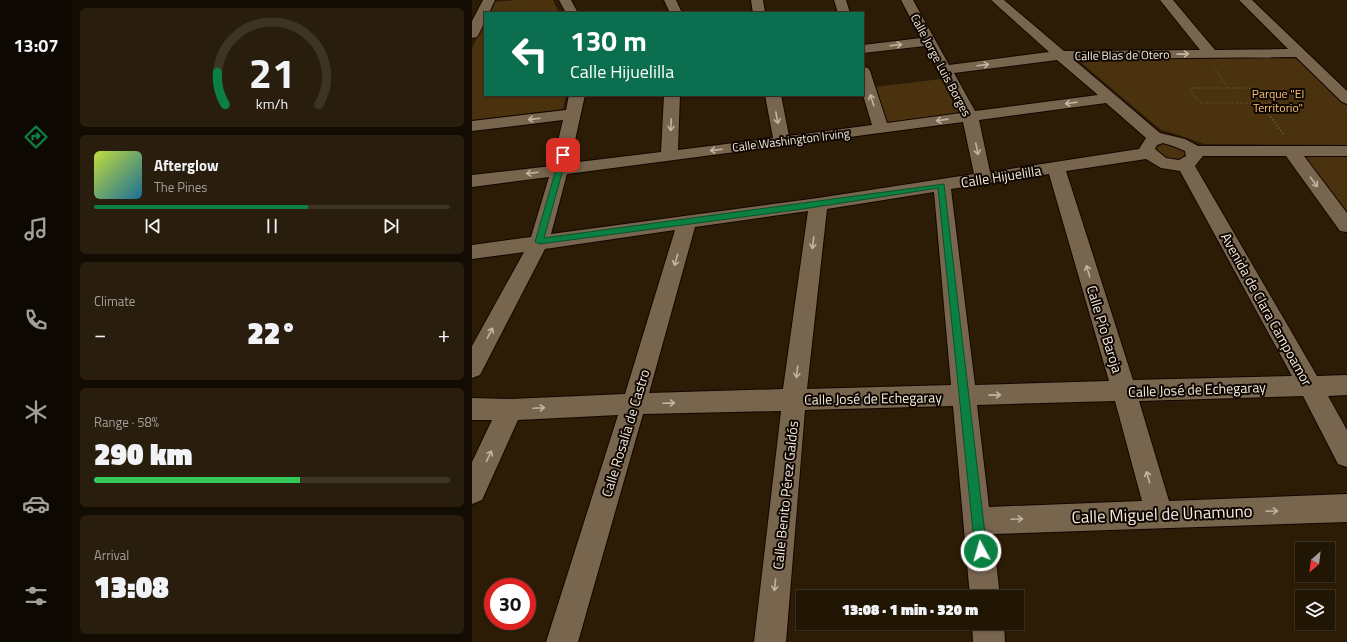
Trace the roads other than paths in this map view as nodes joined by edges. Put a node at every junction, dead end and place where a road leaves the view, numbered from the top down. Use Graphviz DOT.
graph roads {
  1 [pos="484,0"];
  2 [pos="489,0"];
  3 [pos="566,0"];
  4 [pos="670,0"];
  5 [pos="757,0"];
  6 [pos="840,0"];
  7 [pos="907,0"];
  8 [pos="997,0"];
  9 [pos="1166,0"];
  10 [pos="1245,0"];
  11 [pos="472,1"];
  12 [pos="572,12"];
  13 [pos="676,12"];
  14 [pos="759,12"];
  15 [pos="844,12"];
  16 [pos="472,34"];
  17 [pos="929,41"];
  18 [pos="864,49"];
  19 [pos="1300,53"];
  20 [pos="1212,54"];
  21 [pos="1061,56"];
  22 [pos="944,70"];
  23 [pos="864,74"];
  24 [pos="577,96"];
  25 [pos="672,96"];
  26 [pos="773,96"];
  27 [pos="1110,98"];
  28 [pos="1347,99"];
  29 [pos="572,114"];
  30 [pos="970,116"];
  31 [pos="472,126"];
  32 [pos="881,128"];
  33 [pos="782,142"];
  34 [pos="1153,146"];
  35 [pos="1294,151"];
  36 [pos="1347,151"];
  37 [pos="669,156"];
  38 [pos="1189,158"];
  39 [pos="1056,167"];
  40 [pos="560,169"];
  41 [pos="983,178"];
  42 [pos="472,181"];
  43 [pos="942,185"];
  44 [pos="818,204"];
  45 [pos="687,223"];
  46 [pos="1347,226"];
  47 [pos="540,242"];
  48 [pos="472,252"];
  49 [pos="472,368"];
  50 [pos="1347,385"];
  51 [pos="1310,386"];
  52 [pos="1124,391"];
  53 [pos="963,396"];
  54 [pos="794,400"];
  55 [pos="634,404"];
  56 [pos="472,409"];
  57 [pos="510,410"];
  58 [pos="1347,455"];
  59 [pos="472,491"];
  60 [pos="1347,508"];
  61 [pos="1158,514"];
  62 [pos="978,521"];
  63 [pos="984,590"];
  64 [pos="988,630"];
  65 [pos="562,642"];
  66 [pos="770,642"];
  67 [pos="989,642"];
  1 -- 11 [label="street"];
  2 -- 16 [label="street"];
  3 -- 12 [label="street"];
  4 -- 13 [label="street"];
  5 -- 14 [label="street"];
  6 -- 15 [label="street"];
  7 -- 17 [label="street, Calle Jorge Luis Borges"];
  8 -- 21 [label="street"];
  9 -- 20 [label="street"];
  10 -- 19 [label="street"];
  18 -- 17 [label="street, one-way"];
  17 -- 22 [label="street, Calle Jorge Luis Borges"];
  19 -- 20 [label="street, Calle Blas de Otero"];
  19 -- 28 [label="street"];
  21 -- 20 [label="street, Calle Blas de Otero, one-way"];
  22 -- 21 [label="street, Calle Blas de Otero, one-way"];
  21 -- 27 [label="street"];
  22 -- 30 [label="street, Calle Jorge Luis Borges"];
  32 -- 23 [label="street, one-way"];
  24 -- 29 [label="street"];
  25 -- 37 [label="street, one-way"];
  26 -- 33 [label="street, one-way"];
  27 -- 30 [label="street, Calle Washington Irving, one-way"];
  27 -- 34 [label="street"];
  29 -- 31 [label="street, one-way"];
  29 -- 40 [label="street"];
  30 -- 32 [label="street, Calle Washington Irving, one-way"];
  30 -- 41 [label="street, Calle Jorge Luis Borges, one-way"];
  32 -- 33 [label="street, Calle Washington Irving"];
  33 -- 37 [label="street, Calle Washington Irving, one-way"];
  34 -- 38 [label="street"];
  34 -- 38 [label="street, Calle Hijuelilla"];
  34 -- 39 [label="street, Calle Hijuelilla"];
  35 -- 36 [label="street"];
  35 -- 38 [label="street"];
  35 -- 46 [label="street, one-way"];
  37 -- 40 [label="street, Calle Washington Irving"];
  38 -- 51 [label="street, Avenida de Clara Campoamor"];
  39 -- 41 [label="street, Calle Hijuelilla"];
  52 -- 39 [label="street, Calle Pío Baroja, one-way"];
  40 -- 42 [label="street, Calle Washington Irving, one-way"];
  40 -- 47 [label="street"];
  41 -- 43 [label="street, Calle Hijuelilla"];
  43 -- 44 [label="street, Calle Hijuelilla"];
  43 -- 53 [label="street"];
  44 -- 45 [label="street, Calle Hijuelilla"];
  44 -- 54 [label="street, Calle Benito Pérez Galdós, one-way"];
  45 -- 47 [label="street, Calle Hijuelilla"];
  45 -- 55 [label="street, Calle Rosalía de Castro, one-way"];
  47 -- 48 [label="street, Calle Hijuelilla"];
  49 -- 47 [label="street, one-way"];
  50 -- 51 [label="street, Calle José de Echegaray"];
  51 -- 52 [label="street, Calle José de Echegaray"];
  51 -- 58 [label="street, Avenida de Clara Campoamor"];
  53 -- 52 [label="street, Calle José de Echegaray, one-way"];
  61 -- 52 [label="street, Calle Pío Baroja, one-way"];
  53 -- 54 [label="street, Calle José de Echegaray"];
  53 -- 62 [label="street"];
  55 -- 54 [label="street, Calle José de Echegaray, one-way"];
  54 -- 66 [label="street, Calle Benito Pérez Galdós, one-way"];
  57 -- 55 [label="street, Calle José de Echegaray, one-way"];
  55 -- 65 [label="street, Calle Rosalía de Castro"];
  56 -- 57 [label="street, Calle José de Echegaray"];
  59 -- 57 [label="street, one-way"];
  61 -- 60 [label="street, Calle Miguel de Unamuno, one-way"];
  62 -- 61 [label="street, Calle Miguel de Unamuno, one-way"];
  62 -- 63 [label="street"];
  64 -- 67 [label="street"];
}
